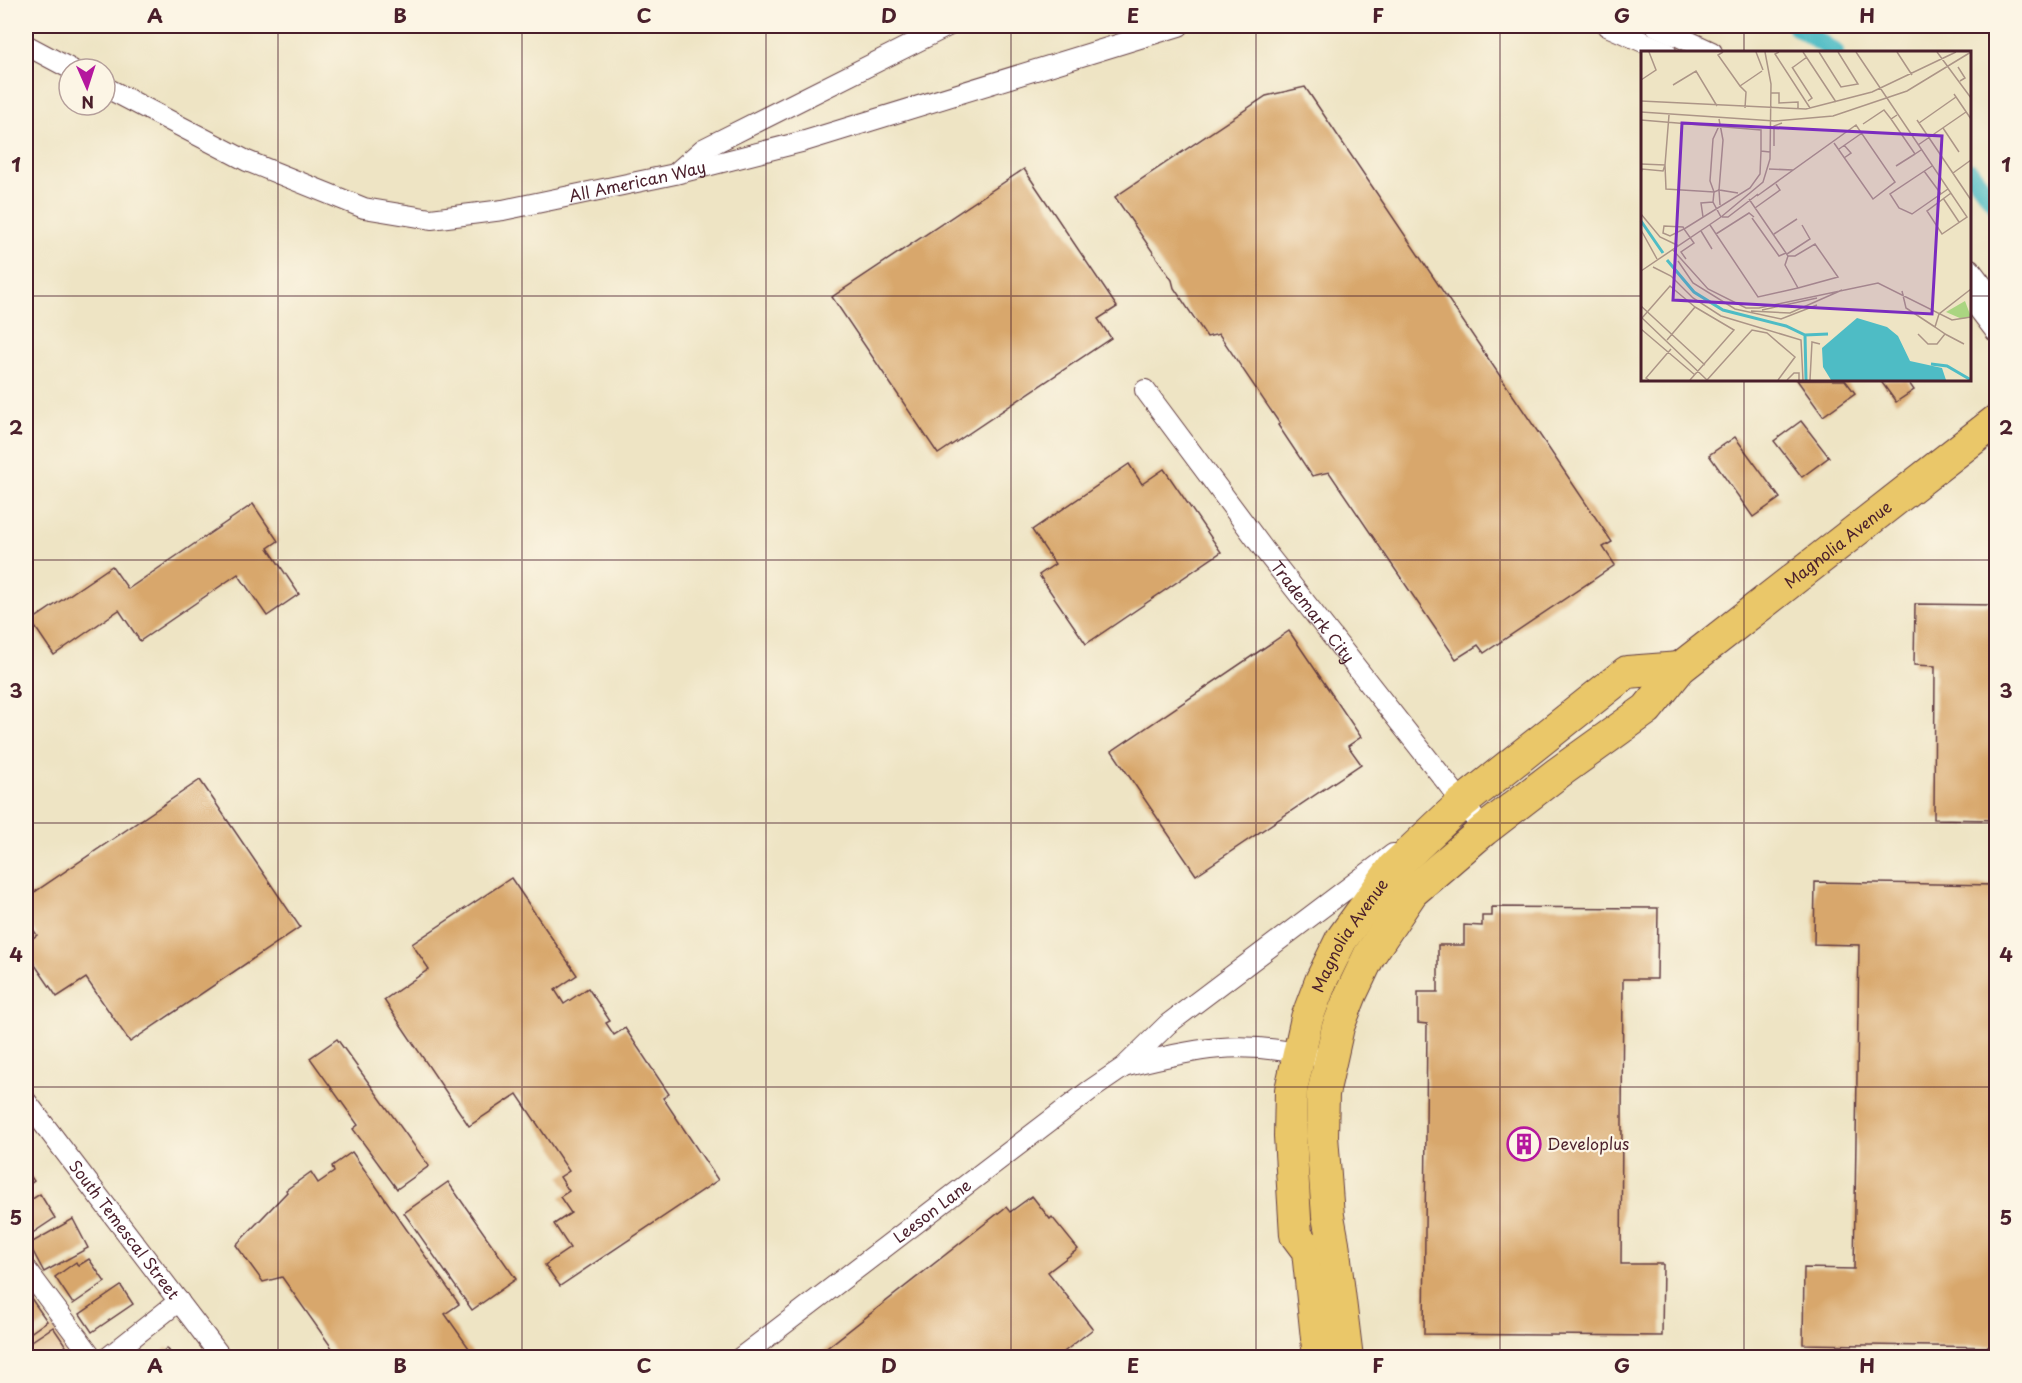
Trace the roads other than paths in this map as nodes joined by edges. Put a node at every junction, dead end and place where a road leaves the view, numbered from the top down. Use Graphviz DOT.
graph roads {
  1 [pos="948,26"];
  2 [pos="1179,26"];
  3 [pos="1607,26"];
  4 [pos="1656,26"];
  5 [pos="26,45"];
  6 [pos="1664,51"];
  7 [pos="1710,51"];
  8 [pos="57,62"];
  9 [pos="117,93"];
  10 [pos="675,174"];
  11 [pos="1971,270"];
  12 [pos="1971,299"];
  13 [pos="1996,303"];
  14 [pos="1996,332"];
  15 [pos="1145,390"];
  16 [pos="1996,421"];
  17 [pos="1680,668"];
  18 [pos="1462,803"];
  19 [pos="1484,830"];
  20 [pos="1299,1053"];
  21 [pos="1331,1060"];
  22 [pos="1124,1067"];
  23 [pos="26,1101"];
  24 [pos="1296,1235"];
  25 [pos="26,1269"];
  26 [pos="179,1301"];
  27 [pos="93,1358"];
  28 [pos="107,1358"];
  29 [pos="222,1358"];
  30 [pos="740,1358"];
  31 [pos="1305,1358"];
  32 [pos="1319,1358"];
  33 [pos="1347,1358"];
  1 -- 10 [label="street"];
  2 -- 10 [label="street, All American Way"];
  3 -- 6 [label="street"];
  4 -- 7 [label="street"];
  5 -- 8 [label="street"];
  9 -- 10 [label="street, All American Way"];
  11 -- 13 [label="street"];
  12 -- 14 [label="street"];
  15 -- 18 [label="street, Trademark City"];
  16 -- 17 [label="main road, Magnolia Avenue"];
  17 -- 18 [label="main road, Magnolia Avenue"];
  17 -- 19 [label="main road, Magnolia Avenue"];
  18 -- 19 [label="street, Trademark City"];
  18 -- 20 [label="main road, Magnolia Avenue"];
  18 -- 22 [label="street, Leeson Lane"];
  19 -- 21 [label="main road, Magnolia Avenue"];
  20 -- 21 [label="street, Leeson Lane"];
  20 -- 22 [label="street, Leeson Lane"];
  20 -- 24 [label="main road, Magnolia Avenue"];
  21 -- 33 [label="main road, Magnolia Avenue"];
  22 -- 30 [label="street, Leeson Lane"];
  23 -- 26 [label="street, South Temescal Street"];
  24 -- 31 [label="main road"];
  24 -- 32 [label="main road, Magnolia Avenue"];
  25 -- 27 [label="street"];
  26 -- 28 [label="street"];
  26 -- 29 [label="street, South Temescal Street"];
}
